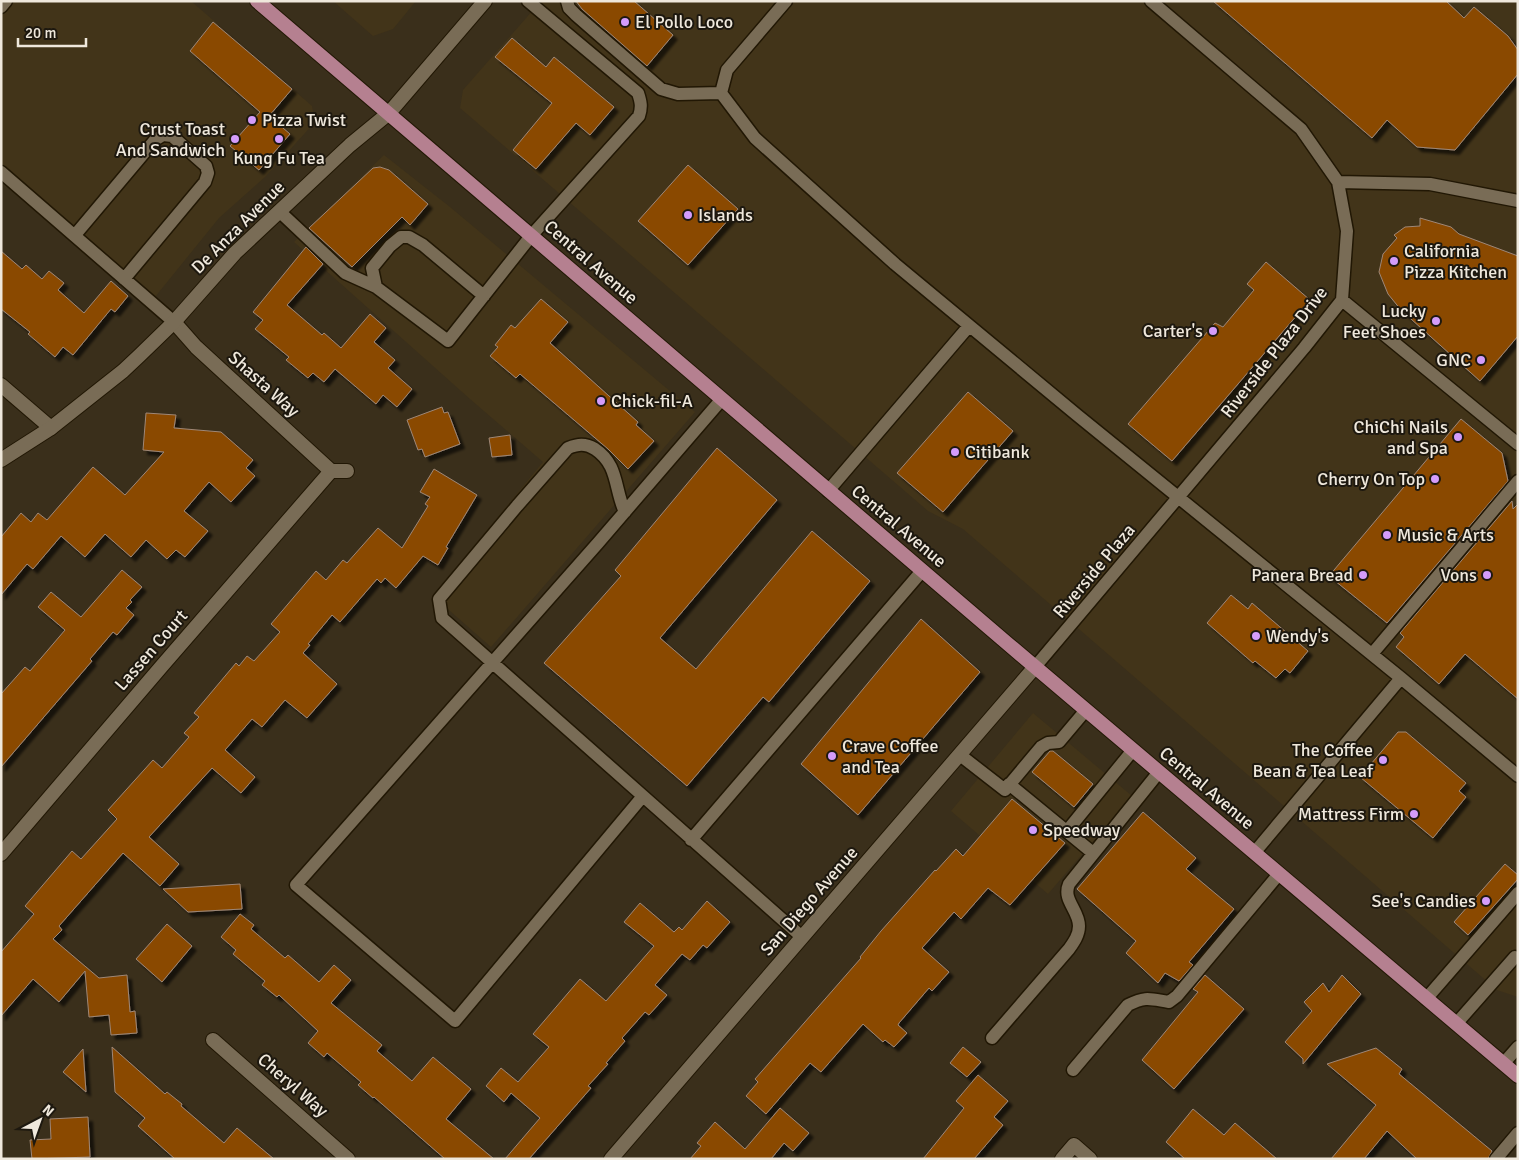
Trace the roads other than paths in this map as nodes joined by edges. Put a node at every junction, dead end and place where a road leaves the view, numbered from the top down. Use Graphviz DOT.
graph roads {
  1 [pos="6,1"];
  2 [pos="257,1"];
  3 [pos="484,1"];
  4 [pos="528,1"];
  5 [pos="567,1"];
  6 [pos="786,1"];
  7 [pos="1151,1"];
  8 [pos="1,7"];
  9 [pos="721,93"];
  10 [pos="389,113"];
  11 [pos="1,172"];
  12 [pos="1338,182"];
  13 [pos="1518,201"];
  14 [pos="279,211"];
  15 [pos="75,235"];
  16 [pos="532,236"];
  17 [pos="124,278"];
  18 [pos="376,287"];
  19 [pos="484,296"];
  20 [pos="1342,300"];
  21 [pos="174,322"];
  22 [pos="969,326"];
  23 [pos="1,385"];
  24 [pos="722,399"];
  25 [pos="51,428"];
  26 [pos="1518,444"];
  27 [pos="1,460"];
  28 [pos="331,471"];
  29 [pos="347,471"];
  30 [pos="1518,482"];
  31 [pos="828,490"];
  32 [pos="1179,496"];
  33 [pos="625,512"];
  34 [pos="922,571"];
  35 [pos="1372,654"];
  36 [pos="492,664"];
  37 [pos="1035,668"];
  38 [pos="1401,678"];
  39 [pos="1086,710"];
  40 [pos="1133,750"];
  41 [pos="960,755"];
  42 [pos="1159,772"];
  43 [pos="1518,776"];
  44 [pos="1009,784"];
  45 [pos="643,796"];
  46 [pos="1067,831"];
  47 [pos="691,840"];
  48 [pos="1093,853"];
  49 [pos="1254,853"];
  50 [pos="1,854"];
  51 [pos="1279,874"];
  52 [pos="1518,893"];
  53 [pos="802,937"];
  54 [pos="1515,957"];
  55 [pos="1426,999"];
  56 [pos="1456,1024"];
  57 [pos="992,1038"];
  58 [pos="213,1040"];
  59 [pos="1518,1047"];
  60 [pos="1503,1064"];
  61 [pos="1073,1070"];
  62 [pos="1518,1076"];
  63 [pos="1518,1133"];
  64 [pos="348,1159"];
  65 [pos="611,1159"];
  66 [pos="1062,1159"];
  67 [pos="1090,1159"];
  68 [pos="1496,1159"];
  1 -- 8 [label="lane"];
  2 -- 10 [label="main road, Central Avenue"];
  3 -- 10 [label="street, De Anza Avenue"];
  4 -- 16 [label="lane"];
  5 -- 9 [label="lane"];
  6 -- 9 [label="lane"];
  7 -- 12 [label="lane, Riverside Plaza Drive"];
  9 -- 22 [label="lane"];
  10 -- 14 [label="street, De Anza Avenue"];
  10 -- 16 [label="main road, Central Avenue"];
  11 -- 15 [label="lane"];
  12 -- 13 [label="lane"];
  12 -- 20 [label="lane, Riverside Plaza Drive"];
  14 -- 18 [label="lane"];
  14 -- 21 [label="street, De Anza Avenue"];
  15 -- 17 [label="lane"];
  15 -- 17 [label="lane"];
  16 -- 19 [label="lane"];
  16 -- 24 [label="main road, Central Avenue"];
  17 -- 21 [label="lane"];
  18 -- 19 [label="lane"];
  18 -- 19 [label="lane"];
  20 -- 26 [label="lane"];
  20 -- 32 [label="lane, Riverside Plaza Drive"];
  21 -- 25 [label="street, De Anza Avenue"];
  21 -- 28 [label="street, Shasta Way"];
  22 -- 31 [label="lane"];
  22 -- 32 [label="lane"];
  23 -- 25 [label="street"];
  24 -- 31 [label="main road, Central Avenue"];
  24 -- 33 [label="lane"];
  25 -- 27 [label="street, De Anza Avenue"];
  28 -- 29 [label="street"];
  28 -- 50 [label="street, Lassen Court"];
  30 -- 35 [label="lane"];
  31 -- 34 [label="main road, Central Avenue"];
  32 -- 35 [label="lane"];
  32 -- 37 [label="lane, Riverside Plaza"];
  33 -- 36 [label="lane"];
  33 -- 36 [label="lane"];
  34 -- 37 [label="main road, Central Avenue"];
  34 -- 47 [label="lane"];
  35 -- 38 [label="lane"];
  36 -- 45 [label="lane"];
  36 -- 45 [label="lane"];
  37 -- 39 [label="main road, Central Avenue"];
  37 -- 41 [label="street, San Diego Avenue"];
  38 -- 43 [label="lane"];
  38 -- 49 [label="lane"];
  39 -- 40 [label="main road, Central Avenue"];
  39 -- 44 [label="lane"];
  40 -- 42 [label="main road, Central Avenue"];
  40 -- 46 [label="lane"];
  41 -- 44 [label="lane"];
  41 -- 53 [label="street, San Diego Avenue"];
  42 -- 48 [label="lane"];
  42 -- 49 [label="main road, Central Avenue"];
  44 -- 46 [label="lane"];
  45 -- 47 [label="lane"];
  46 -- 48 [label="lane"];
  47 -- 53 [label="lane"];
  48 -- 57 [label="lane"];
  49 -- 51 [label="main road, Central Avenue"];
  51 -- 55 [label="main road, Central Avenue"];
  51 -- 61 [label="lane"];
  52 -- 55 [label="lane"];
  53 -- 65 [label="street, San Diego Avenue"];
  54 -- 56 [label="lane"];
  55 -- 56 [label="main road, Central Avenue"];
  56 -- 60 [label="main road, Central Avenue"];
  58 -- 64 [label="street, Cheryl Way"];
  59 -- 60 [label="lane"];
  60 -- 62 [label="main road, Central Avenue"];
  63 -- 68 [label="lane"];
  66 -- 67 [label="street"];
}
